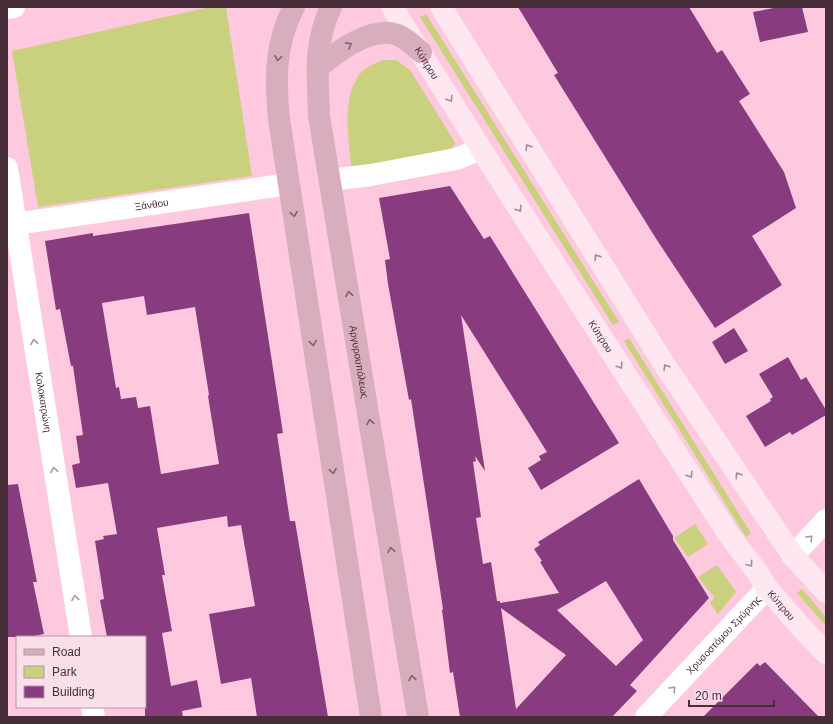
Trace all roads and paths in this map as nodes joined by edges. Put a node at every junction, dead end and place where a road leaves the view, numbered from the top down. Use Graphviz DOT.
graph roads {
  1 [pos="14,7"];
  2 [pos="331,7"];
  3 [pos="392,7"];
  4 [pos="441,7"];
  5 [pos="7,8"];
  6 [pos="290,11"];
  7 [pos="420,52"];
  8 [pos="318,68"];
  9 [pos="481,149"];
  10 [pos="7,168"];
  11 [pos="330,180"];
  12 [pos="289,184"];
  13 [pos="15,224"];
  14 [pos="826,520"];
  15 [pos="793,556"];
  16 [pos="767,588"];
  17 [pos="826,592"];
  18 [pos="81,636"];
  19 [pos="826,653"];
  20 [pos="371,717"];
  21 [pos="418,717"];
  22 [pos="646,717"];
  1 -- 5 [label="street"];
  2 -- 8 [label="main road, Αργυρουπόλεως"];
  3 -- 7 [label="main road, Κύπρου"];
  15 -- 4 [label="main road, one-way"];
  6 -- 12 [label="main road, one-way"];
  8 -- 7 [label="main road, one-way"];
  7 -- 9 [label="main road, Κύπρου, one-way"];
  8 -- 11 [label="main road, Αργυρουπόλεως"];
  9 -- 11 [label="street"];
  9 -- 16 [label="main road, Κύπρου, one-way"];
  10 -- 13 [label="street, Κολοκοτρώνη"];
  21 -- 11 [label="main road, Αργυρουπόλεως, one-way"];
  12 -- 13 [label="street, Ξάνθου"];
  12 -- 20 [label="main road, one-way"];
  18 -- 13 [label="street, Κολοκοτρώνη, one-way"];
  15 -- 14 [label="street, one-way"];
  15 -- 17 [label="main road"];
  16 -- 19 [label="main road, Κύπρου"];
  22 -- 16 [label="street, Χρυσοστόμου Σμύρνης, one-way"];
}
